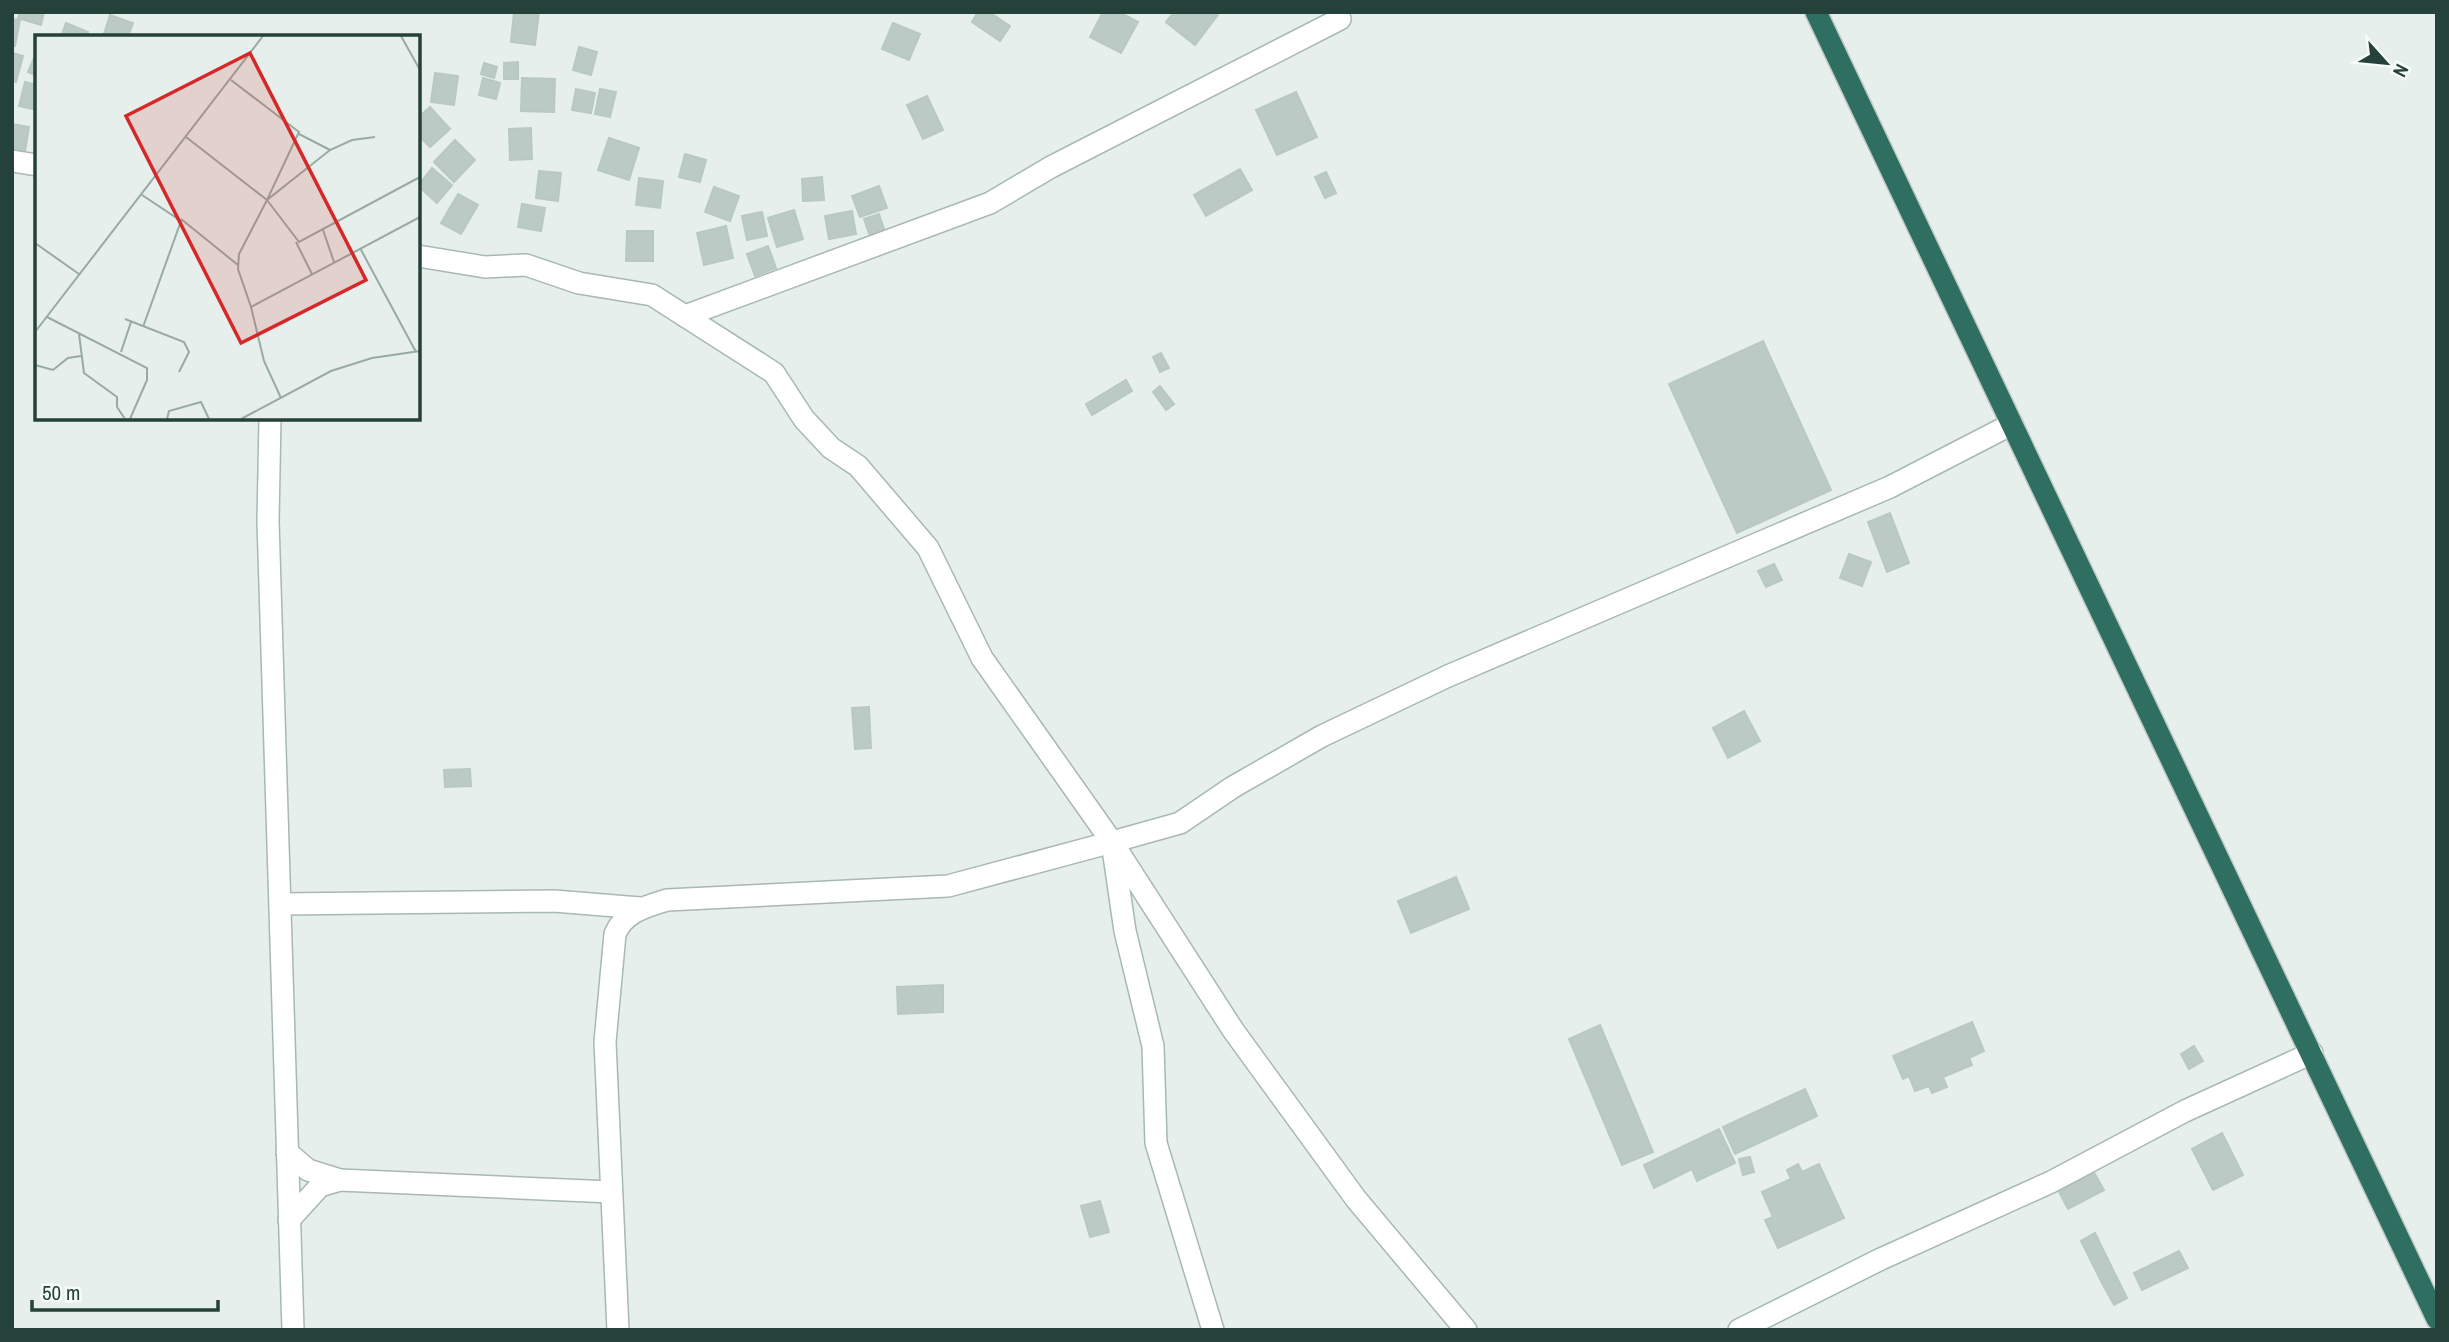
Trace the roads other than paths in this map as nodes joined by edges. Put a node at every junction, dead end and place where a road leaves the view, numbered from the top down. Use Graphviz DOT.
graph roads {
  1 [pos="1312,12"];
  2 [pos="1816,12"];
  3 [pos="1346,15"];
  4 [pos="12,161"];
  5 [pos="35,165"];
  6 [pos="420,256"];
  7 [pos="685,316"];
  8 [pos="270,420"];
  9 [pos="2012,424"];
  10 [pos="1112,842"];
  11 [pos="280,904"];
  12 [pos="640,908"];
  13 [pos="2312,1053"];
  14 [pos="287,1152"];
  15 [pos="340,1180"];
  16 [pos="611,1192"];
  17 [pos="289,1220"];
  18 [pos="2437,1318"];
  19 [pos="293,1330"];
  20 [pos="618,1330"];
  21 [pos="1213,1330"];
  22 [pos="1466,1330"];
  23 [pos="1739,1330"];
  1 -- 3 [label="street"];
  2 -- 9 [label="highway"];
  3 -- 7 [label="street"];
  4 -- 5 [label="street"];
  6 -- 7 [label="street"];
  7 -- 10 [label="street"];
  8 -- 11 [label="street"];
  9 -- 10 [label="street"];
  9 -- 13 [label="highway"];
  10 -- 12 [label="street"];
  10 -- 21 [label="street"];
  10 -- 22 [label="street"];
  11 -- 12 [label="street"];
  11 -- 14 [label="street"];
  12 -- 16 [label="street"];
  13 -- 18 [label="highway"];
  13 -- 23 [label="street"];
  14 -- 15 [label="street"];
  14 -- 17 [label="street"];
  15 -- 16 [label="street"];
  15 -- 17 [label="street"];
  16 -- 20 [label="street"];
  17 -- 19 [label="street"];
}
